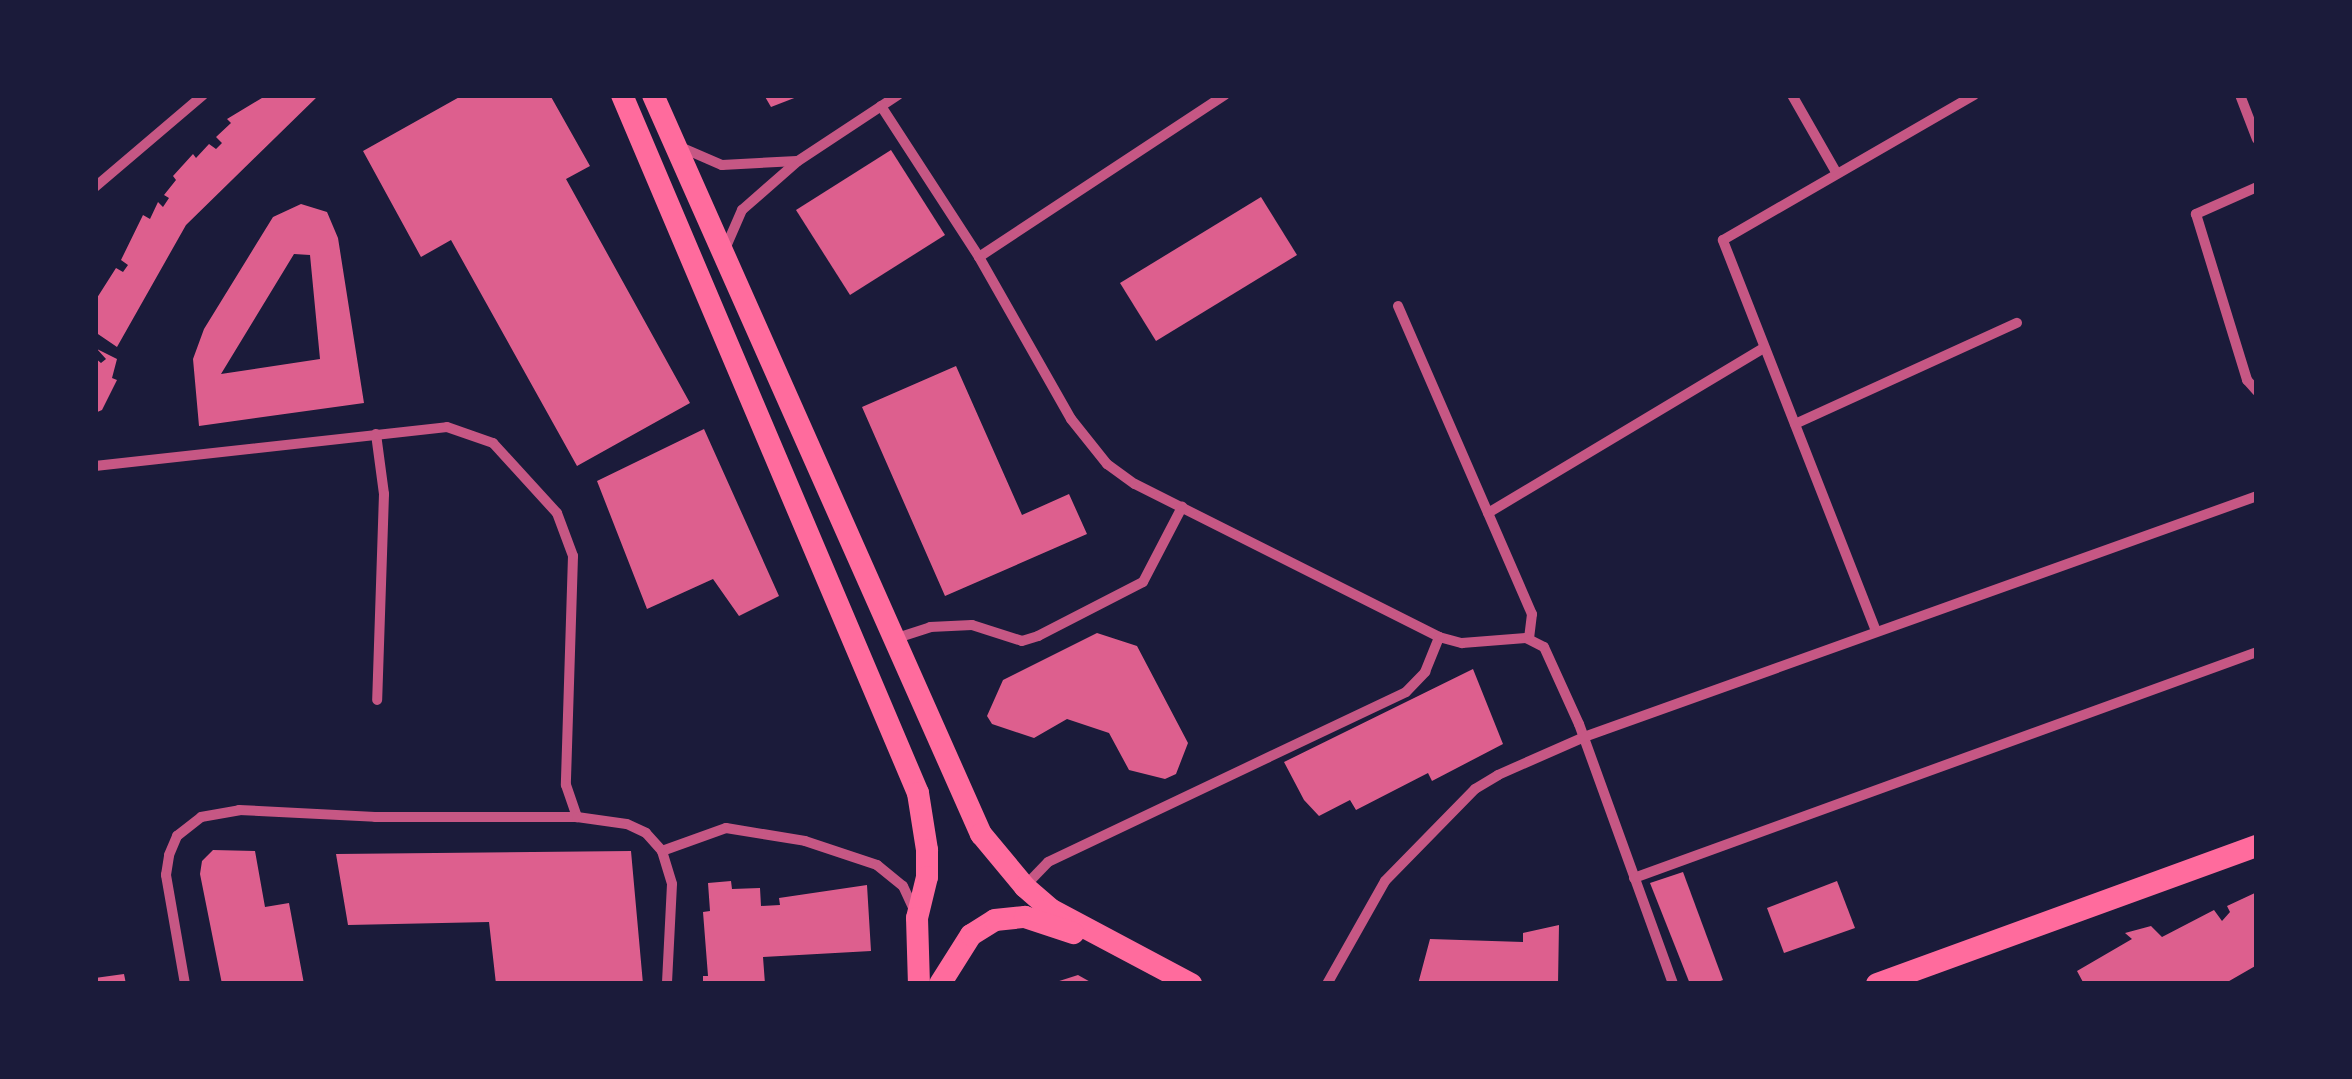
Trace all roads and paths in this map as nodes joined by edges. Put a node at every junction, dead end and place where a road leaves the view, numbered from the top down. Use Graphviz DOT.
graph roads {
  1 [pos="203,95"];
  2 [pos="622,95"];
  3 [pos="653,95"];
  4 [pos="898,95"];
  5 [pos="1225,95"];
  6 [pos="1792,95"];
  7 [pos="1974,95"];
  8 [pos="2240,95"];
  9 [pos="881,106"];
  10 [pos="2257,140"];
  11 [pos="675,144"];
  12 [pos="798,161"];
  13 [pos="1836,172"];
  14 [pos="95,187"];
  15 [pos="2257,187"];
  16 [pos="722,254"];
  17 [pos="979,257"];
  18 [pos="1398,306"];
  19 [pos="2017,322"];
  20 [pos="1764,348"];
  21 [pos="2257,392"];
  22 [pos="1795,424"];
  23 [pos="376,434"];
  24 [pos="95,466"];
  25 [pos="2257,496"];
  26 [pos="1182,508"];
  27 [pos="1488,513"];
  28 [pos="1876,632"];
  29 [pos="1438,638"];
  30 [pos="1529,639"];
  31 [pos="893,640"];
  32 [pos="2257,652"];
  33 [pos="377,700"];
  34 [pos="1584,736"];
  35 [pos="576,817"];
  36 [pos="2257,846"];
  37 [pos="662,851"];
  38 [pos="1634,878"];
  39 [pos="1025,887"];
  40 [pos="917,918"];
  41 [pos="1102,937"];
  42 [pos="185,984"];
  43 [pos="667,984"];
  44 [pos="918,984"];
  45 [pos="940,984"];
  46 [pos="1191,984"];
  47 [pos="1327,984"];
  48 [pos="1673,984"];
  49 [pos="1876,984"];
  1 -- 14 [label="street"];
  2 -- 40 [label="main road"];
  3 -- 11 [label="main road"];
  4 -- 9 [label="street"];
  5 -- 17 [label="street"];
  6 -- 13 [label="street"];
  7 -- 13 [label="street"];
  8 -- 10 [label="street"];
  9 -- 12 [label="street"];
  9 -- 17 [label="street"];
  11 -- 12 [label="street"];
  11 -- 16 [label="main road"];
  12 -- 16 [label="street"];
  13 -- 20 [label="street"];
  15 -- 21 [label="street"];
  16 -- 31 [label="main road"];
  17 -- 26 [label="street"];
  18 -- 27 [label="street"];
  19 -- 22 [label="street"];
  20 -- 22 [label="street"];
  20 -- 27 [label="street"];
  22 -- 28 [label="street"];
  23 -- 24 [label="street"];
  23 -- 33 [label="street"];
  23 -- 35 [label="street"];
  25 -- 28 [label="street"];
  26 -- 29 [label="street"];
  26 -- 31 [label="street"];
  27 -- 30 [label="street"];
  28 -- 34 [label="street"];
  29 -- 30 [label="street"];
  29 -- 39 [label="street"];
  30 -- 34 [label="street"];
  31 -- 39 [label="main road"];
  32 -- 38 [label="street"];
  34 -- 38 [label="street"];
  34 -- 47 [label="street"];
  35 -- 37 [label="street"];
  35 -- 42 [label="street"];
  36 -- 49 [label="main road"];
  37 -- 40 [label="street"];
  37 -- 43 [label="street"];
  38 -- 48 [label="street"];
  39 -- 41 [label="main road"];
  40 -- 44 [label="main road"];
  41 -- 45 [label="main road"];
  41 -- 46 [label="main road"];
}
